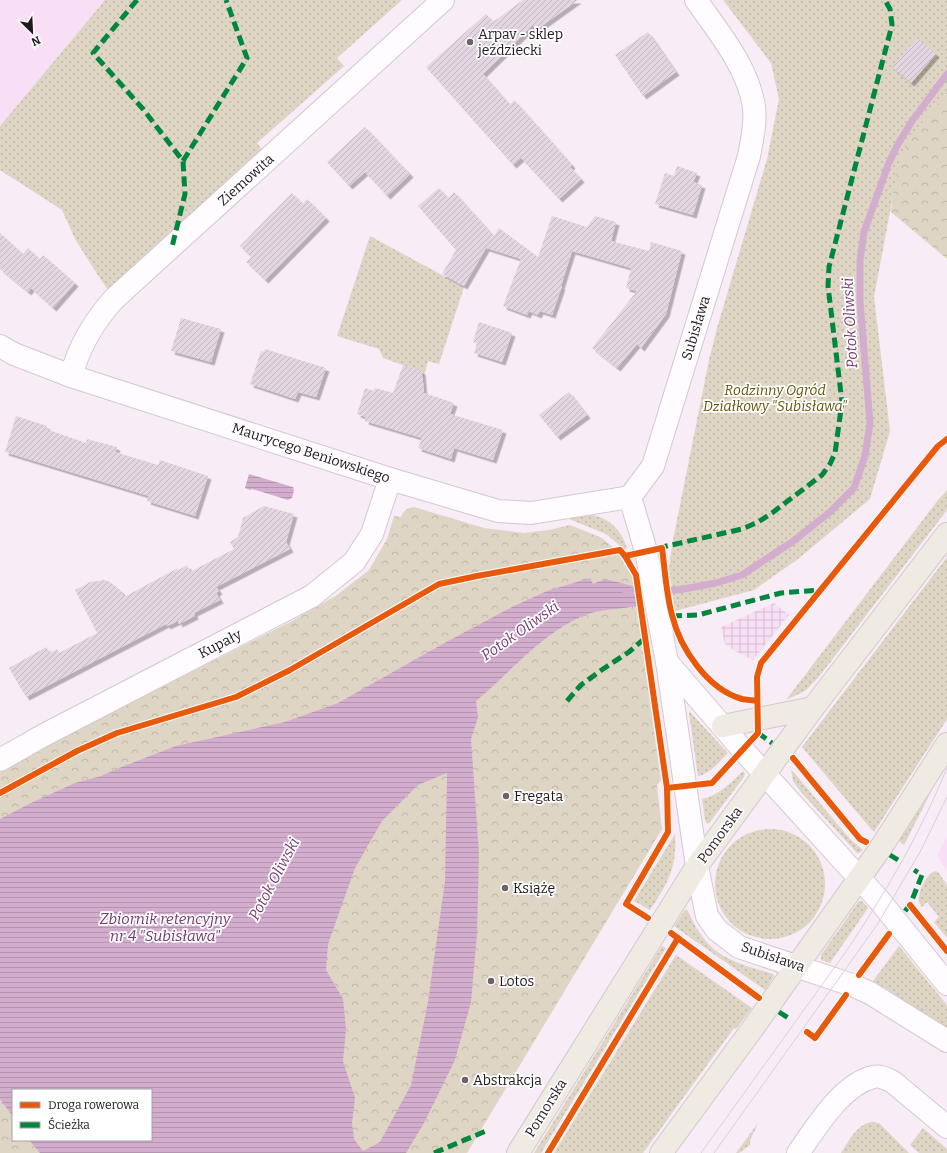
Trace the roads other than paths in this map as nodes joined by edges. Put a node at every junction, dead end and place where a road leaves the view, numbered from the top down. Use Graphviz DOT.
graph roads {
  1 [pos="443,0"];
  2 [pos="696,0"];
  3 [pos="0,346"];
  4 [pos="71,376"];
  5 [pos="390,478"];
  6 [pos="630,497"];
  7 [pos="947,534"];
  8 [pos="667,662"];
  9 [pos="814,708"];
  10 [pos="722,726"];
  11 [pos="947,744"];
  12 [pos="0,760"];
  13 [pos="764,773"];
  14 [pos="696,866"];
  15 [pos="859,878"];
  16 [pos="797,966"];
  17 [pos="947,984"];
  18 [pos="947,1040"];
  19 [pos="947,1127"];
  20 [pos="518,1153"];
  21 [pos="661,1153"];
  22 [pos="798,1153"];
  1 -- 4 [label="street, Ziemowita"];
  2 -- 6 [label="street, Subisława"];
  3 -- 4 [label="street, Maurycego Beniowskiego"];
  4 -- 5 [label="street, Maurycego Beniowskiego"];
  5 -- 6 [label="street, Maurycego Beniowskiego"];
  5 -- 12 [label="street, Kupały"];
  6 -- 8 [label="street, Subisława"];
  7 -- 9 [label="main road, Pomorska"];
  8 -- 10 [label="street, Subisława"];
  8 -- 14 [label="street, Subisława"];
  9 -- 10 [label="main road"];
  9 -- 13 [label="main road, Pomorska"];
  10 -- 13 [label="street, Subisława"];
  11 -- 15 [label="main road"];
  13 -- 14 [label="main road, Pomorska"];
  13 -- 15 [label="street, Subisława"];
  14 -- 16 [label="street, Subisława"];
  14 -- 20 [label="main road, Pomorska"];
  15 -- 16 [label="main road"];
  15 -- 17 [label="street, Subisława"];
  16 -- 18 [label="street, Subisława"];
  16 -- 21 [label="main road"];
  19 -- 22 [label="street"];
}
